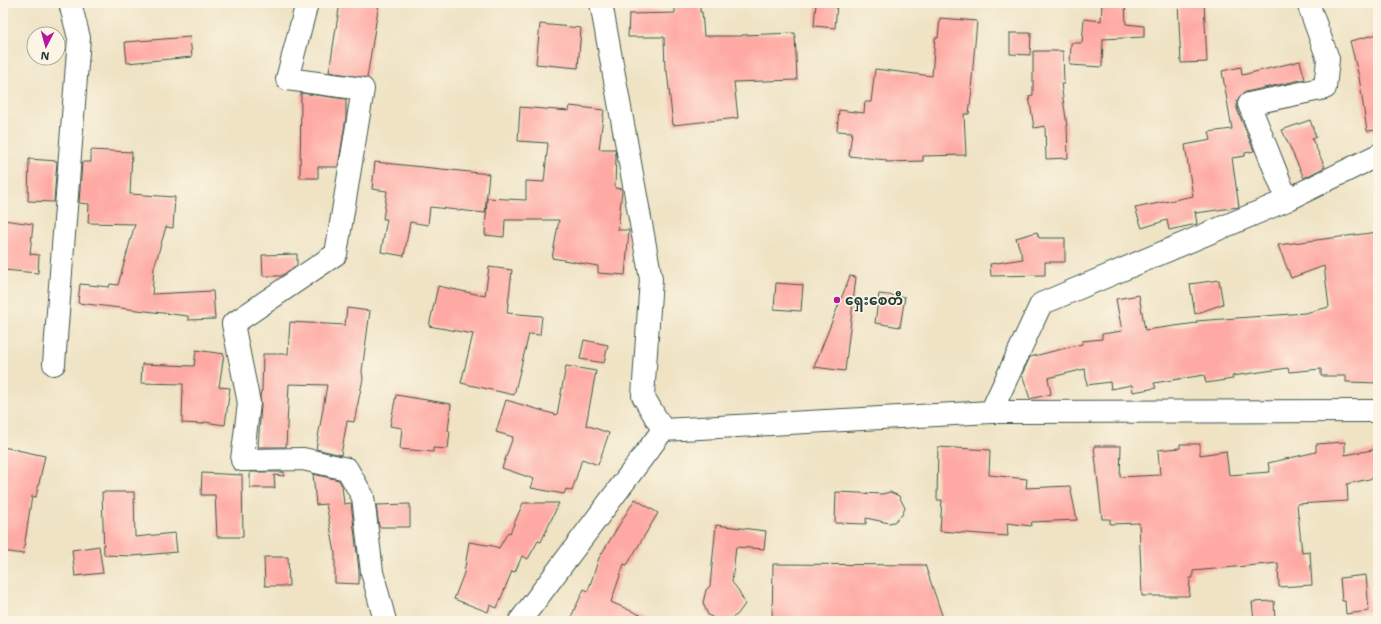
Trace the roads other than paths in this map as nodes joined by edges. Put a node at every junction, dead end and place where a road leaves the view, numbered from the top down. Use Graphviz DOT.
graph roads {
  1 [pos="70,3"];
  2 [pos="307,3"];
  3 [pos="601,3"];
  4 [pos="1308,6"];
  5 [pos="1378,155"];
  6 [pos="1287,200"];
  7 [pos="54,364"];
  8 [pos="1378,411"];
  9 [pos="991,412"];
  10 [pos="663,430"];
  11 [pos="385,621"];
  12 [pos="520,621"];
  1 -- 7 [label="street"];
  2 -- 11 [label="street"];
  3 -- 10 [label="street"];
  4 -- 6 [label="street"];
  5 -- 6 [label="street"];
  6 -- 9 [label="street"];
  8 -- 9 [label="street"];
  9 -- 10 [label="street"];
  10 -- 12 [label="street"];
}
